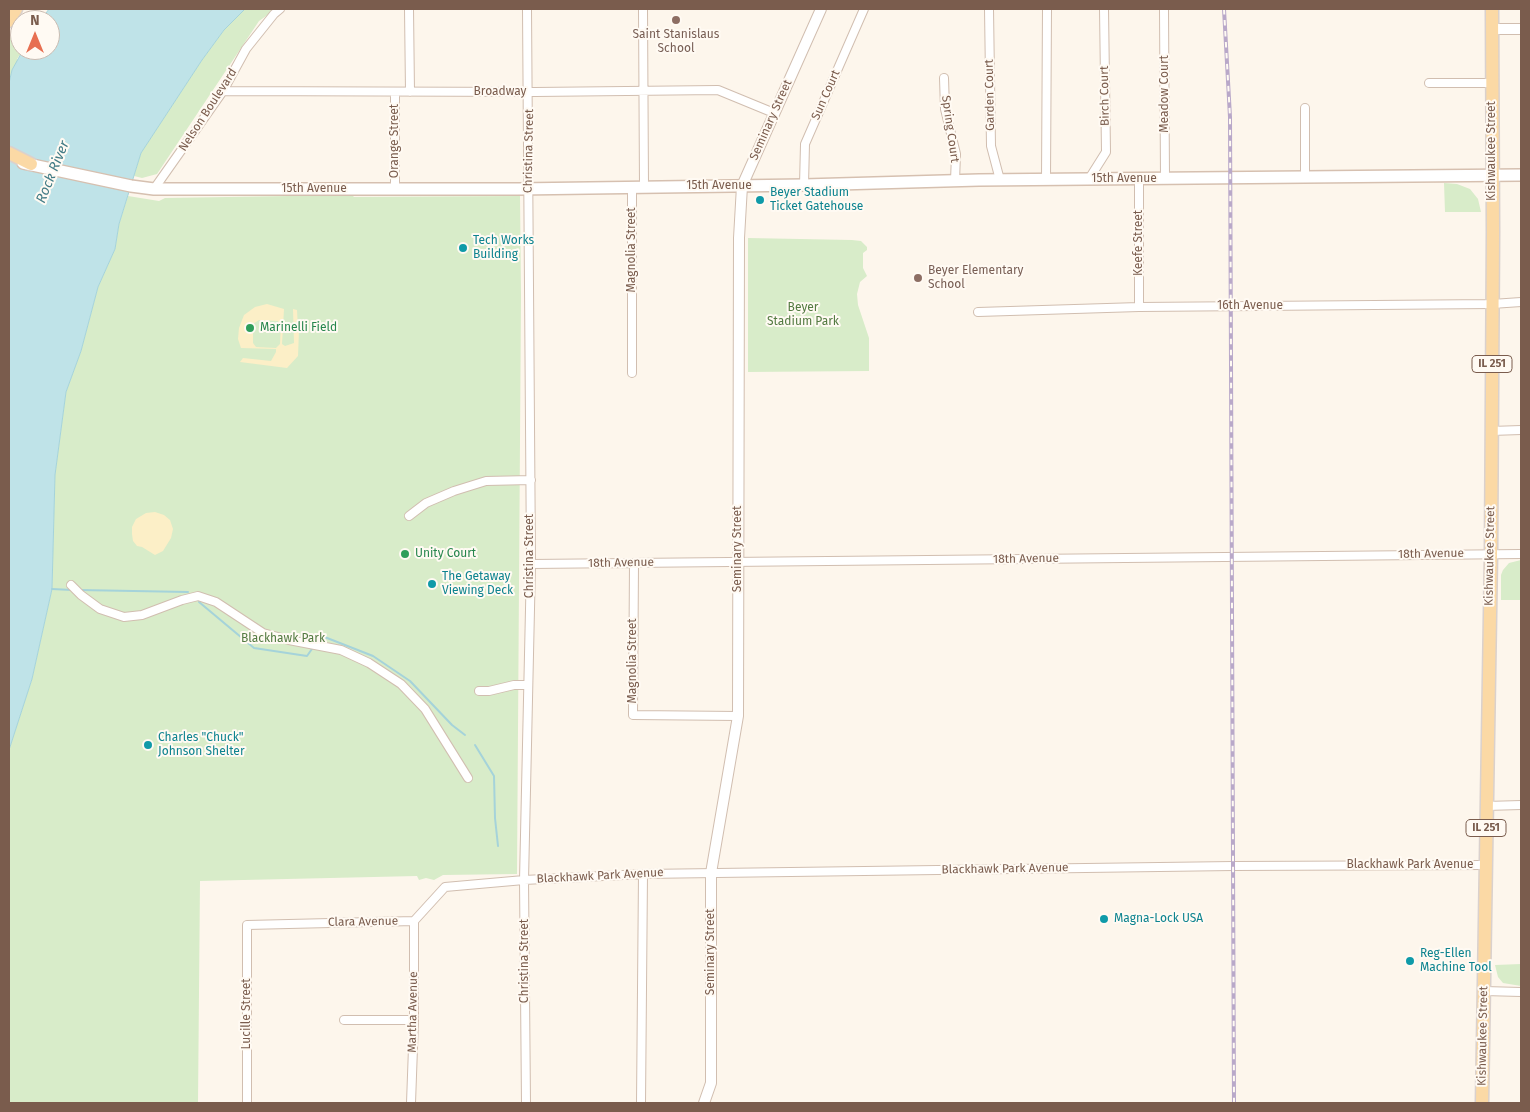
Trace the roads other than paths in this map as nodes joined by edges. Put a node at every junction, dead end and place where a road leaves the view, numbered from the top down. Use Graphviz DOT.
graph roads {
  1 [pos="16,9"];
  2 [pos="280,9"];
  3 [pos="409,9"];
  4 [pos="528,9"];
  5 [pos="642,9"];
  6 [pos="821,9"];
  7 [pos="864,9"];
  8 [pos="989,9"];
  9 [pos="1047,9"];
  10 [pos="1104,9"];
  11 [pos="1164,9"];
  12 [pos="1492,9"];
  13 [pos="9,21"];
  14 [pos="1492,29"];
  15 [pos="1521,29"];
  16 [pos="944,78"];
  17 [pos="1429,83"];
  18 [pos="1492,83"];
  19 [pos="223,91"];
  20 [pos="644,91"];
  21 [pos="395,92"];
  22 [pos="410,92"];
  23 [pos="529,92"];
  24 [pos="1305,108"];
  25 [pos="774,113"];
  26 [pos="11,159"];
  27 [pos="31,164"];
  28 [pos="1493,175"];
  29 [pos="1521,175"];
  30 [pos="1305,176"];
  31 [pos="1089,179"];
  32 [pos="1139,179"];
  33 [pos="1165,179"];
  34 [pos="1000,180"];
  35 [pos="1046,180"];
  36 [pos="955,181"];
  37 [pos="804,185"];
  38 [pos="742,186"];
  39 [pos="632,187"];
  40 [pos="644,187"];
  41 [pos="154,188"];
  42 [pos="528,189"];
  43 [pos="395,190"];
  44 [pos="1521,302"];
  45 [pos="1492,304"];
  46 [pos="1140,307"];
  47 [pos="978,312"];
  48 [pos="632,373"];
  49 [pos="1491,430"];
  50 [pos="1521,430"];
  51 [pos="530,480"];
  52 [pos="410,516"];
  53 [pos="1491,554"];
  54 [pos="1521,554"];
  55 [pos="738,562"];
  56 [pos="634,563"];
  57 [pos="531,564"];
  58 [pos="70,585"];
  59 [pos="528,685"];
  60 [pos="479,691"];
  61 [pos="738,716"];
  62 [pos="468,778"];
  63 [pos="1521,805"];
  64 [pos="1486,806"];
  65 [pos="1486,865"];
  66 [pos="711,873"];
  67 [pos="643,874"];
  68 [pos="524,880"];
  69 [pos="414,921"];
  70 [pos="247,925"];
  71 [pos="1484,991"];
  72 [pos="1521,992"];
  73 [pos="344,1020"];
  74 [pos="414,1020"];
  75 [pos="247,1103"];
  76 [pos="411,1103"];
  77 [pos="526,1103"];
  78 [pos="641,1103"];
  79 [pos="704,1103"];
  80 [pos="1482,1103"];
  1 -- 13 [label="main road"];
  2 -- 19 [label="street, Nelson Boulevard"];
  3 -- 22 [label="street, Orange Street"];
  4 -- 23 [label="street, Christina Street"];
  5 -- 20 [label="street"];
  6 -- 25 [label="street, Seminary Street"];
  7 -- 37 [label="street, Sun Court"];
  8 -- 34 [label="street, Garden Court"];
  9 -- 35 [label="street"];
  10 -- 31 [label="street, Birch Court"];
  11 -- 33 [label="street, Meadow Court"];
  12 -- 14 [label="main road, Kishwaukee Street / IL 251"];
  14 -- 15 [label="street"];
  14 -- 18 [label="main road, Kishwaukee Street / IL 251"];
  16 -- 36 [label="street, Spring Court"];
  17 -- 18 [label="street"];
  18 -- 28 [label="main road, Kishwaukee Street / IL 251"];
  19 -- 21 [label="street, Broadway"];
  19 -- 41 [label="street, Nelson Boulevard"];
  20 -- 23 [label="street, Broadway"];
  20 -- 25 [label="street, Broadway"];
  20 -- 40 [label="street"];
  21 -- 22 [label="street, Broadway"];
  21 -- 43 [label="street, Orange Street"];
  22 -- 23 [label="street, Broadway"];
  23 -- 42 [label="street, Christina Street"];
  24 -- 30 [label="street"];
  25 -- 38 [label="street, Seminary Street"];
  26 -- 27 [label="main road"];
  27 -- 41 [label="main road, 15th Avenue"];
  28 -- 29 [label="main road, 15th Avenue"];
  28 -- 30 [label="main road, 15th Avenue"];
  28 -- 45 [label="main road, Kishwaukee Street / IL 251"];
  30 -- 33 [label="main road, 15th Avenue"];
  31 -- 32 [label="main road, 15th Avenue"];
  31 -- 35 [label="main road, 15th Avenue"];
  32 -- 33 [label="main road, 15th Avenue"];
  32 -- 46 [label="street, Keefe Street"];
  34 -- 35 [label="main road, 15th Avenue"];
  34 -- 36 [label="main road, 15th Avenue"];
  36 -- 37 [label="main road, 15th Avenue"];
  37 -- 38 [label="main road, 15th Avenue"];
  38 -- 40 [label="main road, 15th Avenue"];
  38 -- 55 [label="street, Seminary Street"];
  39 -- 40 [label="main road, 15th Avenue"];
  39 -- 42 [label="main road, 15th Avenue"];
  39 -- 48 [label="street, Magnolia Street"];
  41 -- 43 [label="main road, 15th Avenue"];
  42 -- 43 [label="main road, 15th Avenue"];
  42 -- 51 [label="street, Christina Street"];
  44 -- 45 [label="street, 16th Avenue"];
  45 -- 46 [label="street, 16th Avenue"];
  45 -- 49 [label="main road, Kishwaukee Street / IL 251"];
  46 -- 47 [label="street, 16th Avenue"];
  49 -- 50 [label="street"];
  49 -- 53 [label="main road, Kishwaukee Street / IL 251"];
  51 -- 52 [label="street"];
  51 -- 57 [label="street, Christina Street"];
  53 -- 54 [label="street, 18th Avenue"];
  53 -- 55 [label="street, 18th Avenue"];
  53 -- 64 [label="main road, Kishwaukee Street / IL 251"];
  55 -- 56 [label="street, 18th Avenue"];
  55 -- 61 [label="street, Seminary Street"];
  56 -- 57 [label="street, 18th Avenue"];
  56 -- 61 [label="street, Magnolia Street"];
  57 -- 59 [label="street, Christina Street"];
  58 -- 62 [label="street"];
  59 -- 60 [label="street"];
  59 -- 68 [label="street, Christina Street"];
  61 -- 66 [label="street, Seminary Street"];
  63 -- 64 [label="street"];
  64 -- 65 [label="main road, Kishwaukee Street / IL 251"];
  65 -- 66 [label="street, Blackhawk Park Avenue"];
  65 -- 71 [label="main road, Kishwaukee Street / IL 251"];
  66 -- 67 [label="street, Blackhawk Park Avenue"];
  66 -- 79 [label="street, Seminary Street"];
  67 -- 68 [label="street, Blackhawk Park Avenue"];
  67 -- 78 [label="street"];
  68 -- 69 [label="street, Clara Avenue"];
  68 -- 77 [label="street, Christina Street"];
  69 -- 70 [label="street, Clara Avenue"];
  69 -- 74 [label="street, Martha Avenue"];
  70 -- 75 [label="street, Lucille Street"];
  71 -- 72 [label="street"];
  71 -- 80 [label="main road, Kishwaukee Street / IL 251"];
  73 -- 74 [label="street"];
  74 -- 76 [label="street, Martha Avenue"];
}
